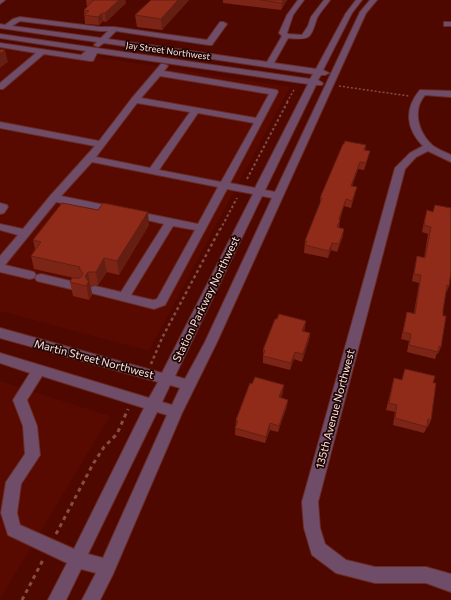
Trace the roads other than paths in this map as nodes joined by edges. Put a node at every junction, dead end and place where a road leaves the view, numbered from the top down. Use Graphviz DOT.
graph roads {
  1 [pos="301,0"];
  2 [pos="327,0"];
  3 [pos="359,0"];
  4 [pos="374,0"];
  5 [pos="223,24"];
  6 [pos="3,27"];
  7 [pos="114,29"];
  8 [pos="0,36"];
  9 [pos="286,36"];
  10 [pos="101,41"];
  11 [pos="0,45"];
  12 [pos="92,50"];
  13 [pos="42,52"];
  14 [pos="82,58"];
  15 [pos="169,61"];
  16 [pos="269,65"];
  17 [pos="158,73"];
  18 [pos="315,77"];
  19 [pos="334,81"];
  20 [pos="0,87"];
  21 [pos="451,94"];
  22 [pos="135,100"];
  23 [pos="196,110"];
  24 [pos="260,121"];
  25 [pos="0,125"];
  26 [pos="101,144"];
  27 [pos="429,147"];
  28 [pos="90,158"];
  29 [pos="451,159"];
  30 [pos="153,171"];
  31 [pos="224,185"];
  32 [pos="260,192"];
  33 [pos="278,196"];
  34 [pos="54,198"];
  35 [pos="0,206"];
  36 [pos="0,211"];
  37 [pos="170,222"];
  38 [pos="0,227"];
  39 [pos="201,228"];
  40 [pos="26,233"];
  41 [pos="0,263"];
  42 [pos="0,268"];
  43 [pos="79,287"];
  44 [pos="95,290"];
  45 [pos="124,297"];
  46 [pos="0,333"];
  47 [pos="0,358"];
  48 [pos="39,370"];
  49 [pos="167,379"];
  50 [pos="188,385"];
  51 [pos="153,405"];
  52 [pos="175,412"];
  53 [pos="77,558"];
  54 [pos="107,568"];
  55 [pos="451,583"];
  56 [pos="57,600"];
  57 [pos="91,600"];
  1 -- 9 [label="street"];
  2 -- 9 [label="street"];
  3 -- 18 [label="street, Station Parkway Northwest"];
  4 -- 19 [label="street, Station Parkway Northwest"];
  5 -- 7 [label="street"];
  6 -- 7 [label="street"];
  6 -- 10 [label="street, Jay Street Northwest"];
  7 -- 10 [label="street"];
  8 -- 12 [label="street, Jay Street Northwest"];
  9 -- 16 [label="street"];
  10 -- 12 [label="street"];
  10 -- 16 [label="street, Jay Street Northwest"];
  11 -- 13 [label="street"];
  12 -- 14 [label="street"];
  12 -- 14 [label="street"];
  12 -- 15 [label="street, Jay Street Northwest"];
  13 -- 14 [label="street"];
  13 -- 20 [label="street"];
  15 -- 17 [label="street"];
  15 -- 18 [label="street, Jay Street Northwest"];
  16 -- 18 [label="street, Jay Street Northwest"];
  17 -- 22 [label="street"];
  17 -- 24 [label="street"];
  18 -- 19 [label="street, Jay Street Northwest"];
  18 -- 19 [label="street, Jay Street Northwest"];
  18 -- 32 [label="street, Station Parkway Northwest"];
  19 -- 33 [label="street, Station Parkway Northwest"];
  21 -- 27 [label="street"];
  22 -- 23 [label="street"];
  22 -- 26 [label="street"];
  23 -- 24 [label="street"];
  23 -- 30 [label="street"];
  24 -- 31 [label="street"];
  25 -- 26 [label="street"];
  26 -- 28 [label="street"];
  27 -- 29 [label="street"];
  27 -- 55 [label="street, 135th Avenue Northwest"];
  28 -- 30 [label="street"];
  28 -- 34 [label="street"];
  30 -- 31 [label="street"];
  31 -- 32 [label="street"];
  31 -- 39 [label="street"];
  32 -- 33 [label="street"];
  32 -- 49 [label="street, Station Parkway Northwest"];
  33 -- 50 [label="street, Station Parkway Northwest"];
  34 -- 37 [label="street"];
  34 -- 40 [label="street"];
  35 -- 36 [label="street"];
  37 -- 39 [label="street"];
  37 -- 45 [label="street"];
  38 -- 40 [label="street"];
  39 -- 45 [label="street"];
  40 -- 41 [label="street"];
  42 -- 43 [label="street"];
  44 -- 45 [label="street"];
  46 -- 49 [label="street, Martin Street Northwest"];
  47 -- 48 [label="street"];
  48 -- 51 [label="street"];
  48 -- 53 [label="street"];
  49 -- 50 [label="street, Martin Street Northwest"];
  49 -- 51 [label="street, Station Parkway Northwest"];
  50 -- 52 [label="street, Station Parkway Northwest"];
  51 -- 52 [label="street"];
  51 -- 53 [label="street, Station Parkway Northwest"];
  52 -- 54 [label="street, Station Parkway Northwest"];
  53 -- 54 [label="street"];
  53 -- 56 [label="street, Station Parkway Northwest"];
  54 -- 57 [label="street, Station Parkway Northwest"];
}
